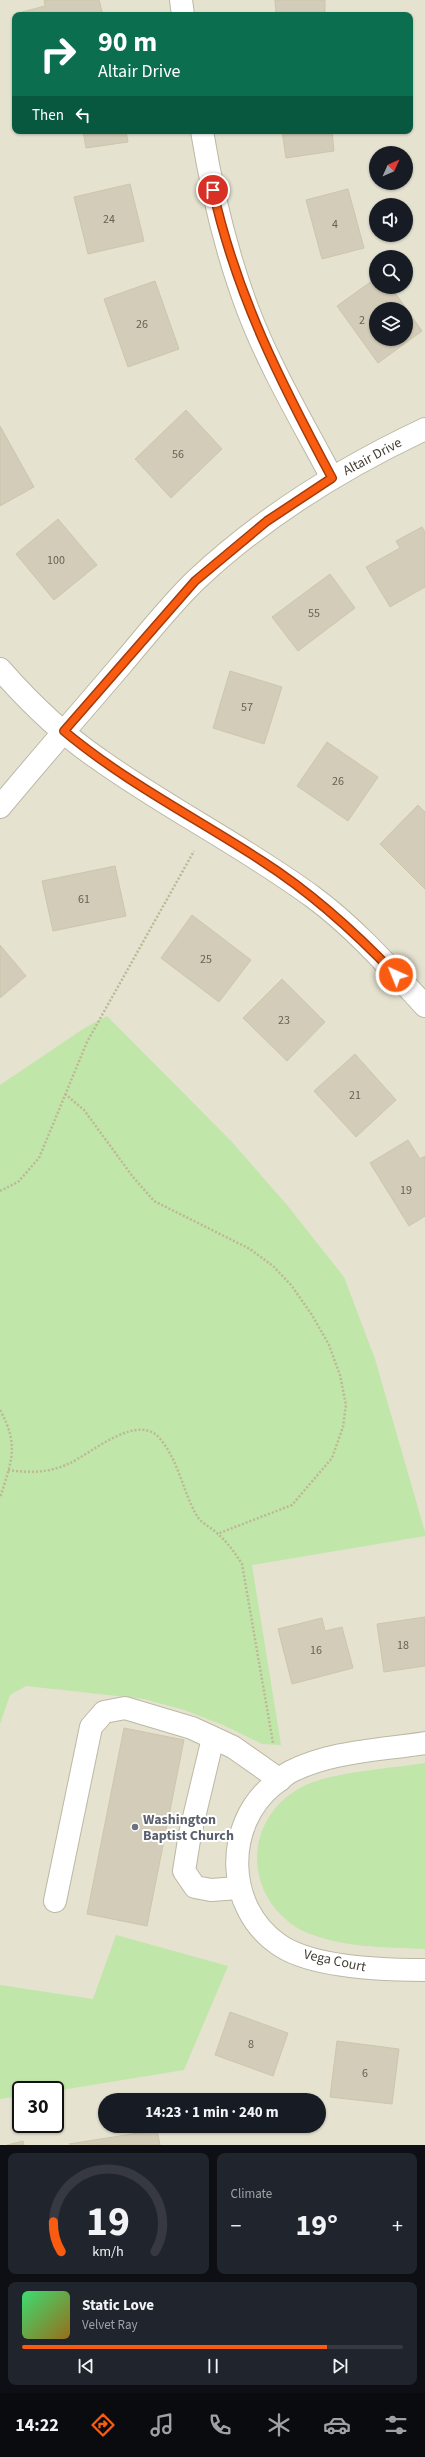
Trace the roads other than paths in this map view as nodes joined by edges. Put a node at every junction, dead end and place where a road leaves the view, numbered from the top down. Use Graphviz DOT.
graph roads {
  1 [pos="181,0"];
  2 [pos="183,12"];
  3 [pos="203,134"];
  4 [pos="425,429"];
  5 [pos="332,478"];
  6 [pos="0,669"];
  7 [pos="64,731"];
  8 [pos="0,807"];
  9 [pos="425,1006"];
  10 [pos="213,1738"];
  11 [pos="425,1743"];
  12 [pos="280,1780"];
  13 [pos="239,1888"];
  14 [pos="56,1901"];
  15 [pos="425,1970"];
  1 -- 2 [label="street"];
  3 -- 5 [label="street"];
  4 -- 5 [label="street, Altair Drive"];
  5 -- 7 [label="street, Altair Drive"];
  6 -- 7 [label="street"];
  7 -- 8 [label="street, Altair Drive"];
  7 -- 9 [label="street"];
  10 -- 12 [label="street"];
  10 -- 13 [label="street"];
  10 -- 14 [label="street"];
  11 -- 12 [label="street, Vega Court"];
  12 -- 13 [label="street, Vega Court"];
  13 -- 15 [label="street, Vega Court"];
}
